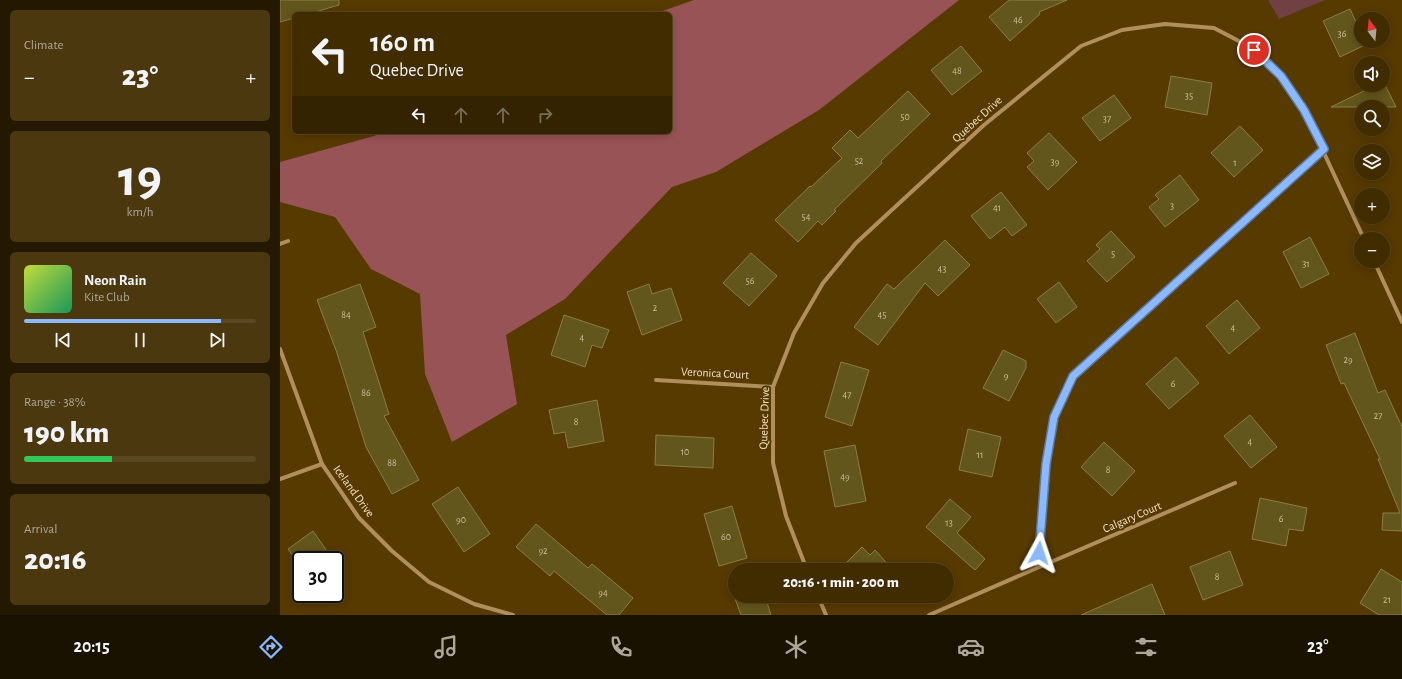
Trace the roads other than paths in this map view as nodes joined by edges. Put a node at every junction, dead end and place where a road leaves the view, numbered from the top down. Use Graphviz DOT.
graph roads {
  1 [pos="1324,149"];
  2 [pos="1361,232"];
  3 [pos="288,241"];
  4 [pos="280,244"];
  5 [pos="1377,268"];
  6 [pos="1402,322"];
  7 [pos="280,349"];
  8 [pos="656,380"];
  9 [pos="773,387"];
  10 [pos="322,464"];
  11 [pos="280,479"];
  12 [pos="1235,483"];
  13 [pos="804,563"];
  14 [pos="1037,568"];
  15 [pos="821,603"];
  16 [pos="513,615"];
  17 [pos="826,615"];
  18 [pos="930,615"];
  1 -- 2 [label="street, Quebec Drive"];
  1 -- 9 [label="street, Quebec Drive"];
  1 -- 14 [label="street"];
  3 -- 4 [label="street"];
  5 -- 6 [label="street"];
  7 -- 10 [label="street, Iceland Drive"];
  8 -- 9 [label="street, Veronica Court"];
  9 -- 13 [label="street, Quebec Drive"];
  10 -- 11 [label="street"];
  10 -- 16 [label="street, Iceland Drive"];
  12 -- 14 [label="street, Calgary Court"];
  14 -- 18 [label="street, Calgary Court"];
  15 -- 17 [label="street"];
}
